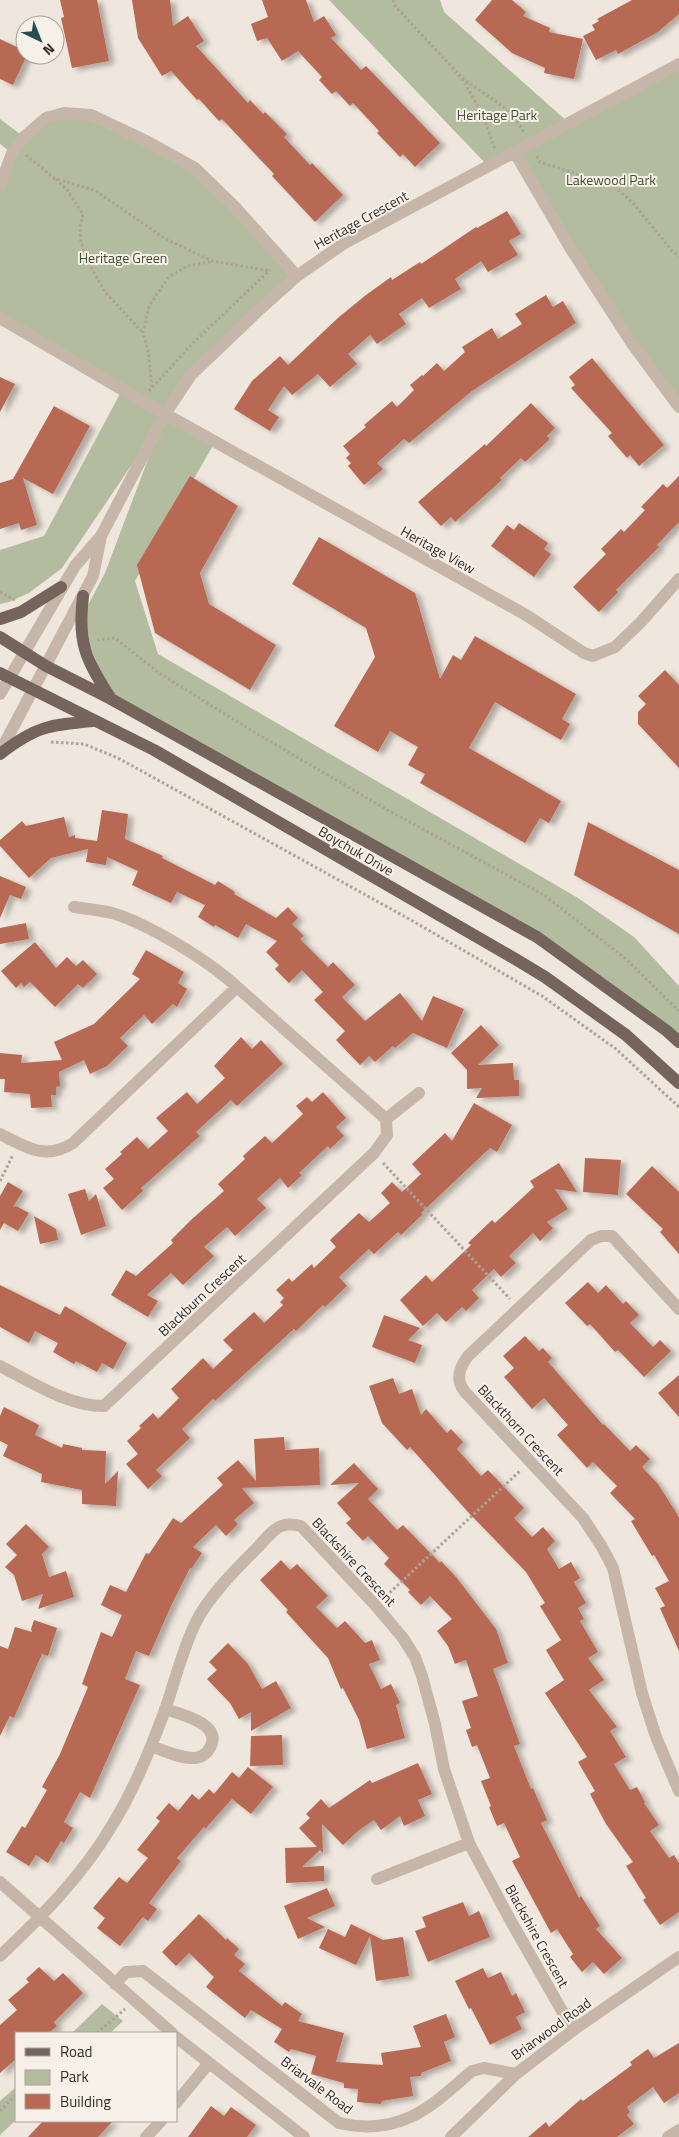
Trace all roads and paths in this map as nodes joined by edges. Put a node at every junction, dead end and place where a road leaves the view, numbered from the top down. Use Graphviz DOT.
graph roads {
  1 [pos="393,0"];
  2 [pos="679,64"];
  3 [pos="462,78"];
  4 [pos="531,145"];
  5 [pos="16,148"];
  6 [pos="515,154"];
  7 [pos="500,162"];
  8 [pos="54,178"];
  9 [pos="0,186"];
  10 [pos="679,256"];
  11 [pos="212,261"];
  12 [pos="297,276"];
  13 [pos="0,318"];
  14 [pos="143,333"];
  15 [pos="679,407"];
  16 [pos="165,414"];
  17 [pos="101,536"];
  18 [pos="679,579"];
  19 [pos="61,587"];
  20 [pos="0,592"];
  21 [pos="83,596"];
  22 [pos="16,601"];
  23 [pos="0,619"];
  24 [pos="0,638"];
  25 [pos="83,647"];
  26 [pos="24,652"];
  27 [pos="46,666"];
  28 [pos="5,676"];
  29 [pos="34,691"];
  30 [pos="0,694"];
  31 [pos="111,699"];
  32 [pos="96,721"];
  33 [pos="47,742"];
  34 [pos="0,753"];
  35 [pos="74,907"];
  36 [pos="237,987"];
  37 [pos="679,1011"];
  38 [pos="679,1042"];
  39 [pos="679,1083"];
  40 [pos="419,1093"];
  41 [pos="679,1107"];
  42 [pos="386,1119"];
  43 [pos="0,1134"];
  44 [pos="15,1153"];
  45 [pos="374,1153"];
  46 [pos="0,1181"];
  47 [pos="509,1299"];
  48 [pos="679,1310"];
  49 [pos="0,1366"];
  50 [pos="520,1470"];
  51 [pos="387,1595"];
  52 [pos="165,1708"];
  53 [pos="151,1746"];
  54 [pos="679,1791"];
  55 [pos="469,1843"];
  56 [pos="377,1879"];
  57 [pos="0,1882"];
  58 [pos="41,1917"];
  59 [pos="0,1956"];
  60 [pos="679,1957"];
  61 [pos="115,1984"];
  62 [pos="124,2010"];
  63 [pos="576,2028"];
  64 [pos="98,2032"];
  65 [pos="171,2032"];
  66 [pos="178,2038"];
  67 [pos="209,2063"];
  68 [pos="516,2074"];
  69 [pos="15,2096"];
  70 [pos="178,2101"];
  71 [pos="0,2111"];
  72 [pos="160,2122"];
  73 [pos="679,2130"];
  74 [pos="146,2137"];
  75 [pos="303,2137"];
  76 [pos="451,2137"];
  77 [pos="668,2137"];
  1 -- 3 [label="path"];
  2 -- 4 [label="street, Heritage Crescent"];
  3 -- 4 [label="path"];
  3 -- 7 [label="path"];
  4 -- 6 [label="street, Heritage Crescent"];
  4 -- 10 [label="path"];
  5 -- 8 [label="path"];
  5 -- 9 [label="street"];
  5 -- 12 [label="street"];
  6 -- 7 [label="street, Heritage Crescent"];
  6 -- 15 [label="street"];
  7 -- 12 [label="street, Heritage Crescent"];
  8 -- 11 [label="path"];
  8 -- 14 [label="path"];
  11 -- 14 [label="path"];
  11 -- 14 [label="path"];
  12 -- 16 [label="street, Heritage Crescent"];
  13 -- 16 [label="street"];
  16 -- 17 [label="street, Heritage Crescent"];
  16 -- 18 [label="street, Heritage View"];
  17 -- 19 [label="street, Heritage Crescent"];
  17 -- 21 [label="street, Heritage Crescent"];
  19 -- 23 [label="main road"];
  19 -- 26 [label="street, Heritage Crescent"];
  20 -- 22 [label="path"];
  21 -- 25 [label="main road"];
  21 -- 27 [label="street, Heritage Crescent"];
  24 -- 26 [label="main road, Boychuk Drive"];
  25 -- 31 [label="main road"];
  25 -- 37 [label="path"];
  26 -- 27 [label="main road, Boychuk Drive"];
  26 -- 28 [label="street"];
  27 -- 29 [label="street"];
  27 -- 31 [label="main road, Boychuk Drive"];
  28 -- 29 [label="main road, Boychuk Drive"];
  28 -- 30 [label="street"];
  29 -- 32 [label="main road, Boychuk Drive"];
  29 -- 34 [label="street"];
  31 -- 38 [label="main road, Boychuk Drive"];
  32 -- 34 [label="main road"];
  32 -- 39 [label="main road, Boychuk Drive"];
  33 -- 41 [label="path"];
  35 -- 36 [label="street"];
  36 -- 42 [label="street"];
  36 -- 43 [label="street"];
  40 -- 42 [label="street"];
  42 -- 45 [label="street, Blackburn Crescent"];
  44 -- 46 [label="path"];
  45 -- 47 [label="path"];
  45 -- 49 [label="street, Blackburn Crescent"];
  48 -- 54 [label="street, Blackthorn Crescent"];
  50 -- 51 [label="path"];
  52 -- 53 [label="street, Blackshire Crescent"];
  52 -- 53 [label="street"];
  52 -- 55 [label="street, Blackshire Crescent"];
  53 -- 58 [label="street, Blackshire Crescent"];
  55 -- 56 [label="street"];
  55 -- 63 [label="street, Blackshire Crescent"];
  57 -- 58 [label="street"];
  58 -- 59 [label="street, Blackshire Crescent"];
  58 -- 61 [label="street"];
  60 -- 63 [label="street, Briarwood Road"];
  61 -- 65 [label="street"];
  61 -- 68 [label="street, Briarvale Road"];
  62 -- 64 [label="path"];
  63 -- 68 [label="street, Briarwood Road"];
  66 -- 67 [label="street"];
  67 -- 70 [label="street"];
  67 -- 75 [label="street"];
  68 -- 76 [label="street, Briarwood Road"];
  69 -- 71 [label="path"];
  72 -- 74 [label="street"];
  73 -- 77 [label="street"];
}
